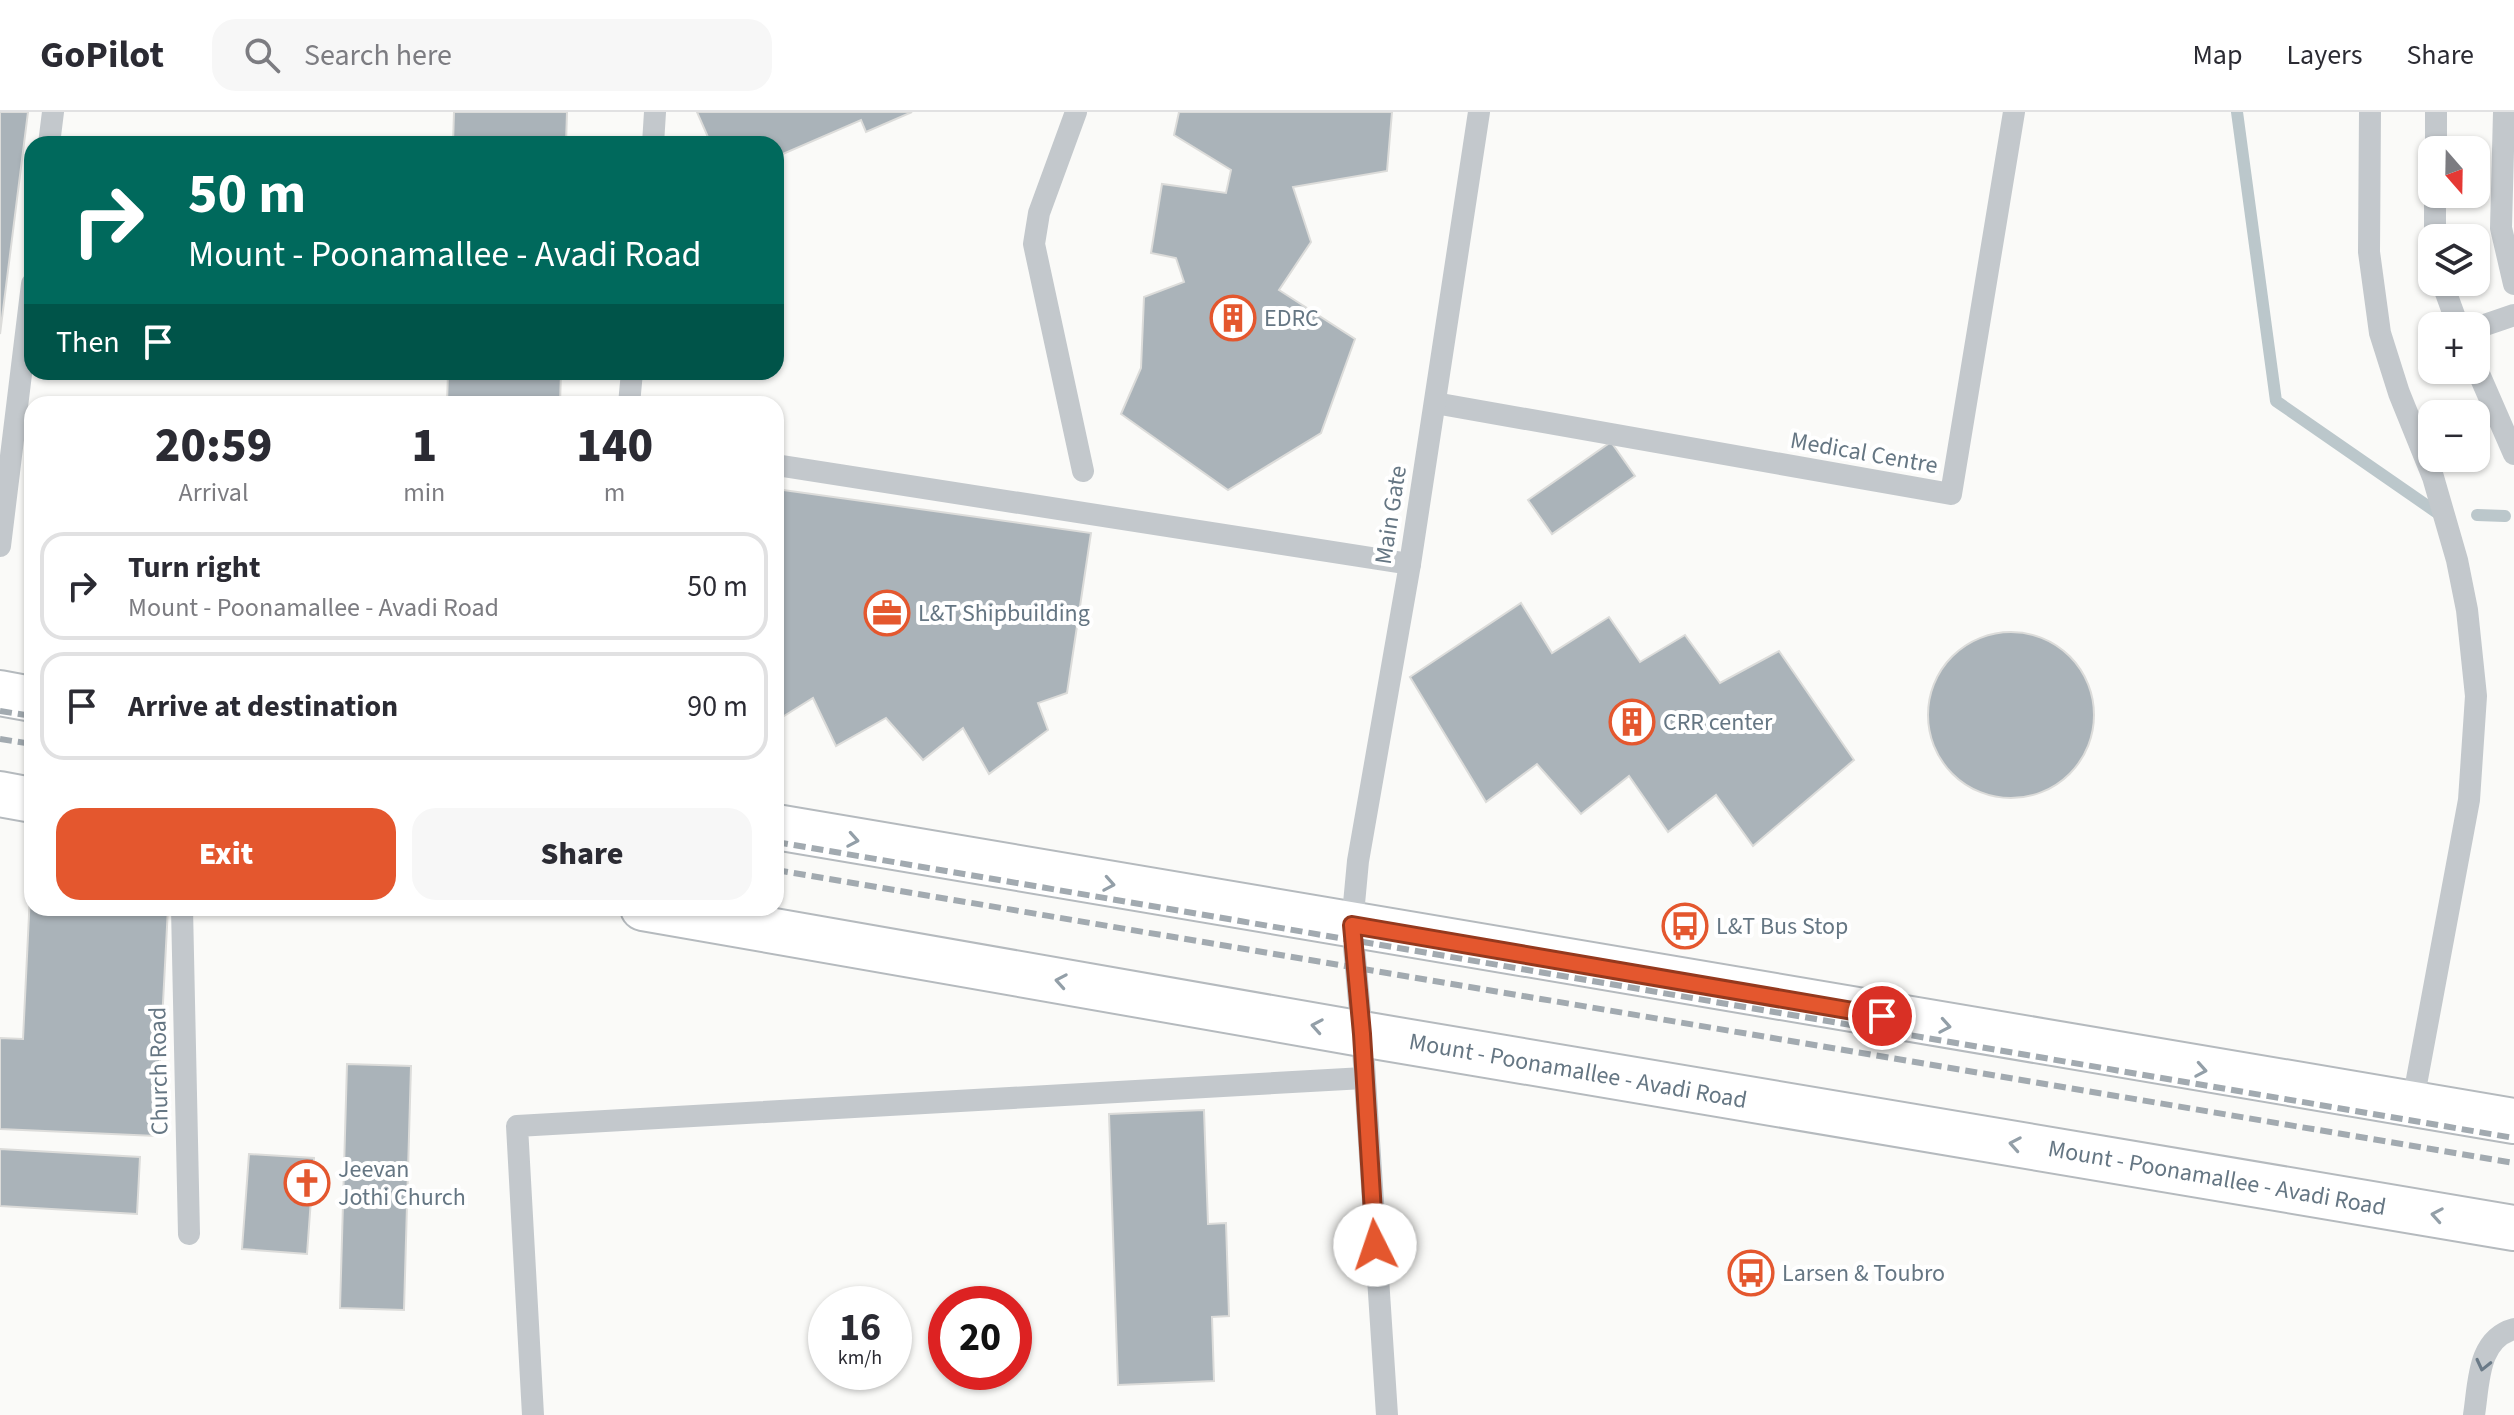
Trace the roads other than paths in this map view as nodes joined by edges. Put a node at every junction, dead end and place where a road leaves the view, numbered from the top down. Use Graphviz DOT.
graph roads {
  1 [pos="53,112"];
  2 [pos="655,112"];
  3 [pos="1076,112"];
  4 [pos="1479,112"];
  5 [pos="2014,112"];
  6 [pos="2370,112"];
  7 [pos="2436,112"];
  8 [pos="2504,112"];
  9 [pos="50,136"];
  10 [pos="654,136"];
  11 [pos="2436,136"];
  12 [pos="2514,284"];
  13 [pos="2514,315"];
  14 [pos="2490,323"];
  15 [pos="24,348"];
  16 [pos="2483,384"];
  17 [pos="1435,403"];
  18 [pos="2514,454"];
  19 [pos="784,466"];
  20 [pos="1083,471"];
  21 [pos="1,532"];
  22 [pos="1410,564"];
  23 [pos="0,693"];
  24 [pos="24,698"];
  25 [pos="0,794"];
  26 [pos="24,798"];
  27 [pos="784,828"];
  28 [pos="182,916"];
  29 [pos="689,916"];
  30 [pos="1352,925"];
  31 [pos="1362,1034"];
  32 [pos="1364,1078"];
  33 [pos="2412,1106"];
  34 [pos="2514,1121"];
  35 [pos="2514,1228"];
  36 [pos="189,1234"];
  37 [pos="2514,1329"];
  38 [pos="533,1415"];
  39 [pos="1387,1415"];
  40 [pos="2474,1415"];
  1 -- 9 [label="lane"];
  2 -- 10 [label="lane"];
  3 -- 20 [label="lane"];
  4 -- 17 [label="lane, Main Gate"];
  5 -- 17 [label="lane, Medical Centre"];
  6 -- 33 [label="lane"];
  7 -- 11 [label="lane"];
  8 -- 12 [label="lane"];
  13 -- 14 [label="lane"];
  15 -- 21 [label="lane"];
  16 -- 18 [label="lane"];
  17 -- 22 [label="lane, Main Gate"];
  19 -- 22 [label="lane"];
  22 -- 30 [label="lane, Main Gate"];
  23 -- 24 [label="main road"];
  25 -- 26 [label="main road"];
  27 -- 30 [label="main road, one-way"];
  28 -- 36 [label="lane, Church Road"];
  31 -- 29 [label="main road, Mount - Poonamallee - Avadi Road, one-way"];
  30 -- 31 [label="lane, Main Gate"];
  30 -- 33 [label="main road, one-way"];
  31 -- 32 [label="lane, Main Gate"];
  35 -- 31 [label="main road, Mount - Poonamallee - Avadi Road, one-way"];
  32 -- 38 [label="lane"];
  32 -- 39 [label="lane, Main Gate"];
  33 -- 34 [label="main road"];
  37 -- 40 [label="lane, one-way"];
}
